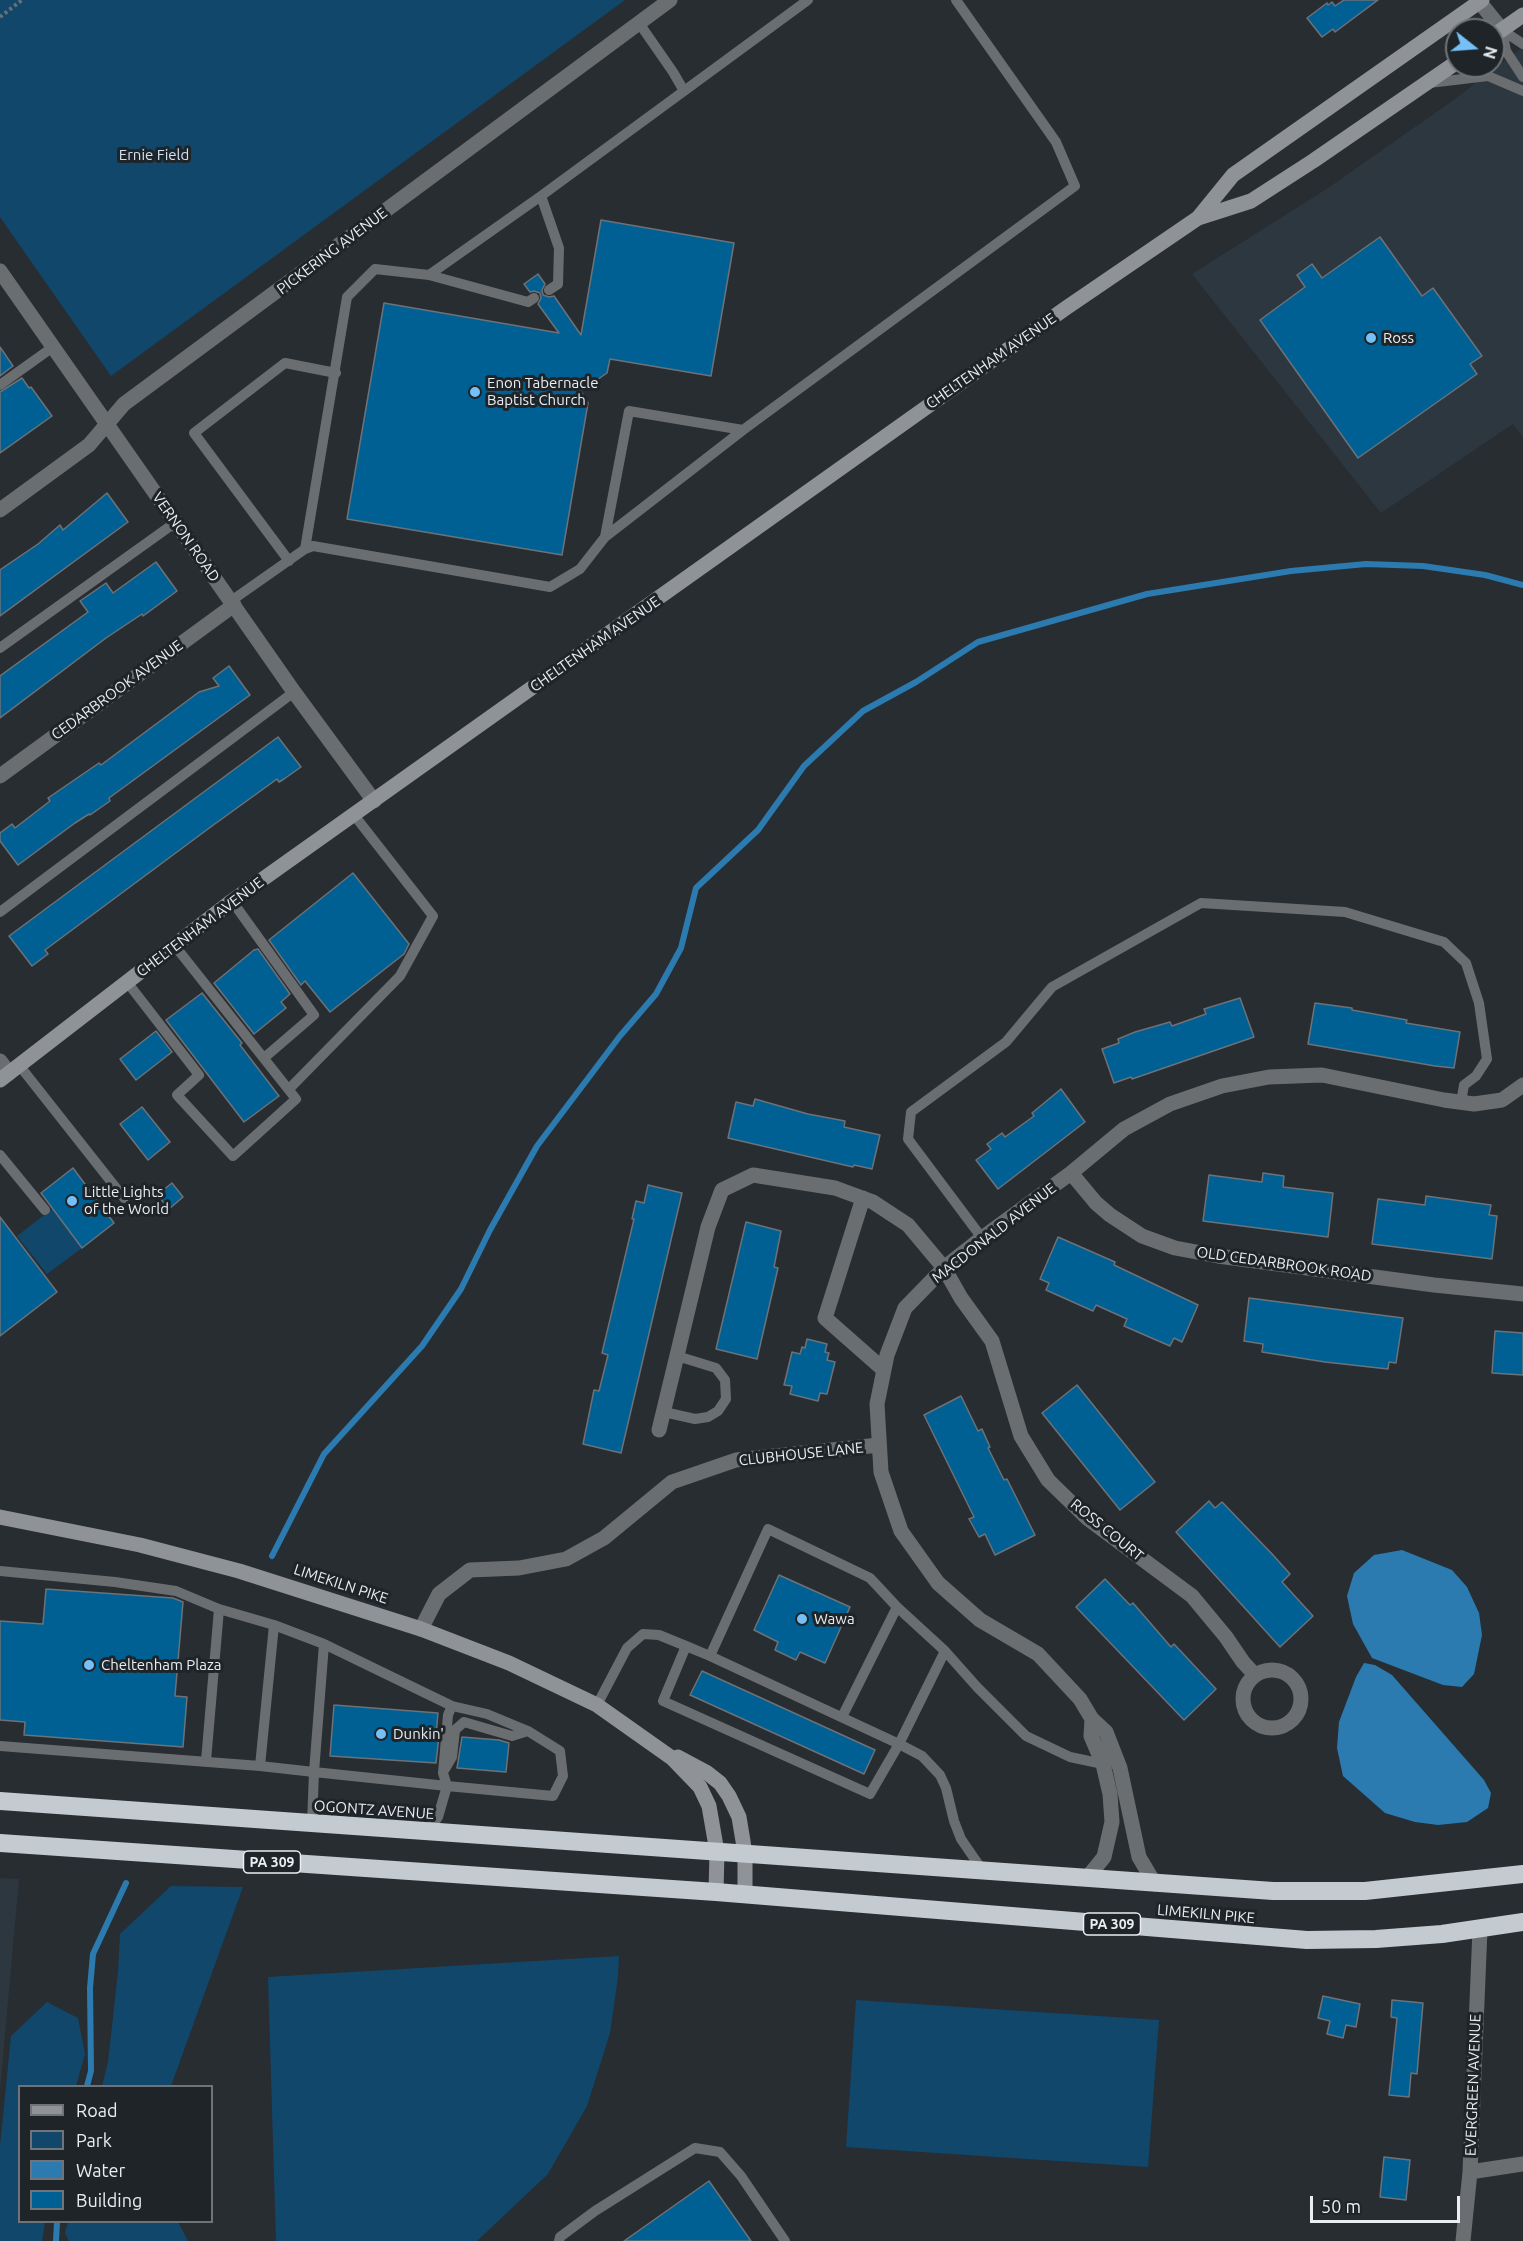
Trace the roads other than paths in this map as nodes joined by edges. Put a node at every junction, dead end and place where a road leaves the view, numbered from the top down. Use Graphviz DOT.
graph roads {
  1 [pos="670,0"];
  2 [pos="808,0"];
  3 [pos="956,0"];
  4 [pos="1480,0"];
  5 [pos="1523,15"];
  6 [pos="1490,18"];
  7 [pos="639,23"];
  8 [pos="1505,28"];
  9 [pos="1505,36"];
  10 [pos="1523,44"];
  11 [pos="1505,49"];
  12 [pos="1445,70"];
  13 [pos="1523,77"];
  14 [pos="1426,83"];
  15 [pos="684,91"];
  16 [pos="1523,91"];
  17 [pos="541,196"];
  18 [pos="1198,218"];
  19 [pos="0,272"];
  20 [pos="429,275"];
  21 [pos="549,290"];
  22 [pos="534,298"];
  23 [pos="53,347"];
  24 [pos="336,373"];
  25 [pos="0,385"];
  26 [pos="107,424"];
  27 [pos="743,430"];
  28 [pos="0,510"];
  29 [pos="176,522"];
  30 [pos="605,537"];
  31 [pos="305,549"];
  32 [pos="290,561"];
  33 [pos="233,603"];
  34 [pos="0,648"];
  35 [pos="294,692"];
  36 [pos="0,776"];
  37 [pos="374,801"];
  38 [pos="354,815"];
  39 [pos="232,902"];
  40 [pos="0,912"];
  41 [pos="175,945"];
  42 [pos="127,982"];
  43 [pos="264,1058"];
  44 [pos="7,1070"];
  45 [pos="1523,1085"];
  46 [pos="289,1089"];
  47 [pos="1461,1102"];
  48 [pos="0,1155"];
  49 [pos="1071,1173"];
  50 [pos="124,1198"];
  51 [pos="863,1198"];
  52 [pos="45,1210"];
  53 [pos="982,1238"];
  54 [pos="944,1268"];
  55 [pos="1523,1294"];
  56 [pos="677,1356"];
  57 [pos="884,1370"];
  58 [pos="664,1412"];
  59 [pos="659,1430"];
  60 [pos="879,1445"];
  61 [pos="0,1517"];
  62 [pos="0,1571"];
  63 [pos="897,1607"];
  64 [pos="219,1609"];
  65 [pos="274,1624"];
  66 [pos="421,1629"];
  67 [pos="324,1644"];
  68 [pos="686,1646"];
  69 [pos="945,1651"];
  70 [pos="710,1656"];
  71 [pos="1255,1675"];
  72 [pos="597,1705"];
  73 [pos="452,1706"];
  74 [pos="842,1717"];
  75 [pos="1092,1719"];
  76 [pos="528,1731"];
  77 [pos="649,1742"];
  78 [pos="899,1744"];
  79 [pos="0,1746"];
  80 [pos="206,1761"];
  81 [pos="1103,1764"];
  82 [pos="260,1766"];
  83 [pos="314,1772"];
  84 [pos="443,1773"];
  85 [pos="447,1786"];
  86 [pos="0,1801"];
  87 [pos="312,1824"];
  88 [pos="427,1832"];
  89 [pos="0,1843"];
  90 [pos="717,1852"];
  91 [pos="745,1855"];
  92 [pos="983,1871"];
  93 [pos="1523,1874"];
  94 [pos="1087,1878"];
  95 [pos="1155,1884"];
  96 [pos="716,1892"];
  97 [pos="745,1894"];
  98 [pos="1523,1922"];
  99 [pos="1480,1929"];
  100 [pos="1523,2163"];
  101 [pos="1470,2172"];
  102 [pos="559,2241"];
  103 [pos="785,2241"];
  104 [pos="1463,2241"];
  1 -- 7 [label="street, PICKERING AVENUE"];
  2 -- 15 [label="lane"];
  3 -- 27 [label="lane"];
  4 -- 6 [label="street"];
  4 -- 18 [label="main road, CHELTENHAM AVENUE"];
  5 -- 8 [label="main road"];
  7 -- 15 [label="lane"];
  7 -- 26 [label="street, PICKERING AVENUE"];
  9 -- 10 [label="lane"];
  11 -- 13 [label="lane"];
  12 -- 14 [label="main road, CHELTENHAM AVENUE"];
  14 -- 16 [label="lane"];
  14 -- 18 [label="main road, CHELTENHAM AVENUE"];
  15 -- 17 [label="lane"];
  17 -- 20 [label="lane"];
  17 -- 21 [label="lane"];
  18 -- 37 [label="main road, CHELTENHAM AVENUE"];
  19 -- 23 [label="street, VERNON ROAD"];
  20 -- 22 [label="lane"];
  20 -- 24 [label="lane"];
  23 -- 25 [label="lane"];
  23 -- 26 [label="street, VERNON ROAD"];
  24 -- 31 [label="lane"];
  24 -- 32 [label="lane"];
  26 -- 28 [label="street, PICKERING AVENUE"];
  26 -- 29 [label="street, VERNON ROAD"];
  27 -- 30 [label="lane"];
  27 -- 30 [label="lane"];
  29 -- 33 [label="street, VERNON ROAD"];
  29 -- 34 [label="lane"];
  30 -- 31 [label="lane"];
  31 -- 32 [label="lane"];
  32 -- 33 [label="lane"];
  33 -- 35 [label="street, VERNON ROAD"];
  33 -- 36 [label="street, CEDARBROOK AVENUE"];
  35 -- 37 [label="street, VERNON ROAD"];
  35 -- 40 [label="lane"];
  37 -- 38 [label="main road, CHELTENHAM AVENUE"];
  38 -- 39 [label="main road, CHELTENHAM AVENUE"];
  38 -- 46 [label="lane"];
  39 -- 41 [label="main road, CHELTENHAM AVENUE"];
  39 -- 43 [label="lane"];
  41 -- 42 [label="main road, CHELTENHAM AVENUE"];
  41 -- 43 [label="lane"];
  42 -- 44 [label="main road, CHELTENHAM AVENUE"];
  42 -- 46 [label="lane"];
  43 -- 46 [label="lane"];
  44 -- 50 [label="lane"];
  45 -- 47 [label="street, MACDONALD AVENUE"];
  47 -- 49 [label="street, MACDONALD AVENUE"];
  47 -- 53 [label="lane"];
  48 -- 52 [label="lane"];
  49 -- 53 [label="street, MACDONALD AVENUE"];
  49 -- 55 [label="street, OLD CEDARBROOK ROAD"];
  51 -- 54 [label="street, ROSS COURT"];
  51 -- 56 [label="street, ROSS COURT"];
  51 -- 57 [label="street"];
  53 -- 54 [label="street, MACDONALD AVENUE"];
  54 -- 57 [label="street, MACDONALD AVENUE"];
  54 -- 71 [label="street, ROSS COURT"];
  56 -- 58 [label="street, ROSS COURT"];
  56 -- 58 [label="lane"];
  57 -- 60 [label="street, MACDONALD AVENUE"];
  58 -- 59 [label="street, ROSS COURT"];
  60 -- 66 [label="street, CLUBHOUSE LANE"];
  60 -- 75 [label="street, MACDONALD AVENUE"];
  61 -- 66 [label="main road, LIMEKILN PIKE"];
  62 -- 64 [label="lane"];
  63 -- 69 [label="lane"];
  63 -- 70 [label="lane"];
  63 -- 74 [label="lane"];
  64 -- 65 [label="lane"];
  64 -- 80 [label="lane"];
  65 -- 67 [label="lane"];
  65 -- 82 [label="lane"];
  66 -- 72 [label="main road, LIMEKILN PIKE"];
  67 -- 73 [label="lane"];
  67 -- 83 [label="lane"];
  68 -- 70 [label="lane"];
  68 -- 72 [label="lane"];
  68 -- 78 [label="lane"];
  69 -- 78 [label="lane"];
  69 -- 81 [label="lane"];
  70 -- 74 [label="lane"];
  72 -- 77 [label="main road, LIMEKILN PIKE"];
  73 -- 76 [label="lane"];
  73 -- 84 [label="lane"];
  74 -- 78 [label="lane"];
  75 -- 81 [label="street, MACDONALD AVENUE"];
  75 -- 95 [label="street, MACDONALD AVENUE"];
  76 -- 84 [label="lane"];
  76 -- 85 [label="lane"];
  77 -- 90 [label="main road, LIMEKILN PIKE"];
  77 -- 91 [label="main road, LIMEKILN PIKE"];
  78 -- 92 [label="lane"];
  79 -- 80 [label="lane"];
  80 -- 82 [label="lane"];
  81 -- 94 [label="street, MACDONALD AVENUE"];
  82 -- 83 [label="lane"];
  83 -- 85 [label="lane"];
  83 -- 87 [label="lane"];
  84 -- 85 [label="lane"];
  85 -- 88 [label="lane"];
  86 -- 87 [label="highway, OGONTZ AVENUE"];
  87 -- 88 [label="highway, OGONTZ AVENUE"];
  88 -- 90 [label="highway, OGONTZ AVENUE"];
  89 -- 96 [label="highway, PA 309"];
  90 -- 91 [label="highway, OGONTZ AVENUE"];
  90 -- 96 [label="main road, LIMEKILN PIKE"];
  91 -- 92 [label="highway, LIMEKILN PIKE"];
  91 -- 97 [label="main road, LIMEKILN PIKE"];
  92 -- 94 [label="highway, LIMEKILN PIKE"];
  93 -- 95 [label="highway, LIMEKILN PIKE"];
  94 -- 95 [label="highway, LIMEKILN PIKE"];
  96 -- 97 [label="highway, PA 309"];
  97 -- 99 [label="highway, LIMEKILN PIKE / PA 309"];
  98 -- 99 [label="highway, LIMEKILN PIKE / PA 309"];
  99 -- 101 [label="street, EVERGREEN AVENUE"];
  100 -- 101 [label="street"];
  101 -- 104 [label="street, EVERGREEN AVENUE"];
  102 -- 103 [label="lane"];
}
